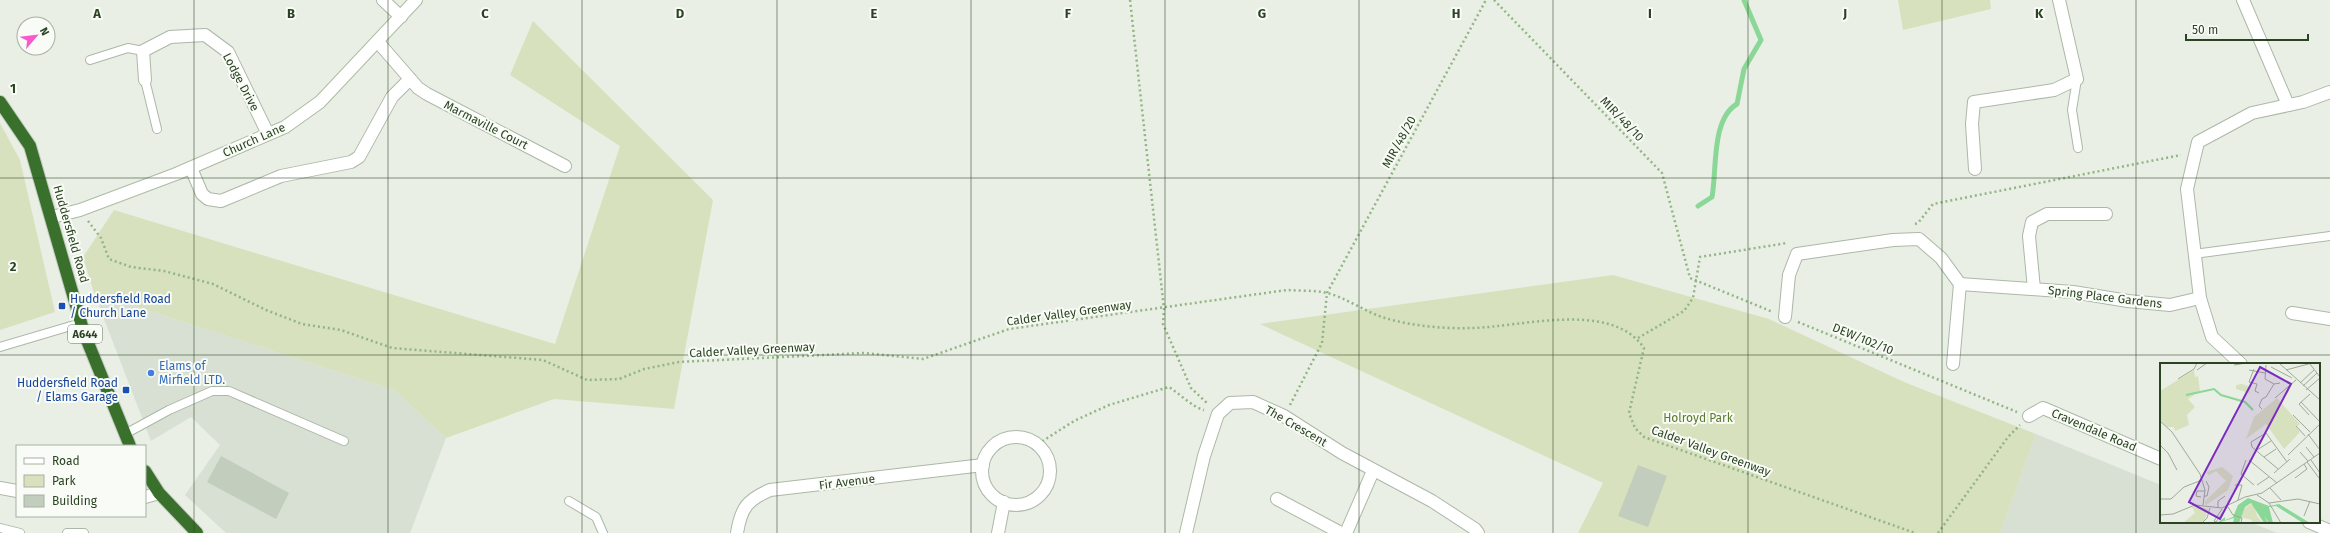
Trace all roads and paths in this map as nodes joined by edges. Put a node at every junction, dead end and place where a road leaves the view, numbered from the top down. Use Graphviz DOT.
graph roads {
  1 [pos="383,0"];
  2 [pos="416,0"];
  3 [pos="1130,0"];
  4 [pos="1486,0"];
  5 [pos="1494,0"];
  6 [pos="2060,0"];
  7 [pos="2243,0"];
  8 [pos="401,17"];
  9 [pos="378,42"];
  10 [pos="143,51"];
  11 [pos="90,60"];
  12 [pos="410,79"];
  13 [pos="2077,79"];
  14 [pos="146,80"];
  15 [pos="2330,92"];
  16 [pos="0,102"];
  17 [pos="2288,105"];
  18 [pos="157,129"];
  19 [pos="268,134"];
  20 [pos="2078,148"];
  21 [pos="2196,152"];
  22 [pos="565,166"];
  23 [pos="191,168"];
  24 [pos="1975,169"];
  25 [pos="80,210"];
  26 [pos="2106,214"];
  27 [pos="52,217"];
  28 [pos="1910,224"];
  29 [pos="2330,236"];
  30 [pos="1794,242"];
  31 [pos="2194,254"];
  32 [pos="1690,278"];
  33 [pos="1696,280"];
  34 [pos="1960,284"];
  35 [pos="2034,289"];
  36 [pos="1327,293"];
  37 [pos="2200,298"];
  38 [pos="1164,309"];
  39 [pos="2292,313"];
  40 [pos="1785,317"];
  41 [pos="2330,319"];
  42 [pos="81,323"];
  43 [pos="1638,338"];
  44 [pos="0,347"];
  45 [pos="2240,363"];
  46 [pos="1954,364"];
  47 [pos="1218,414"];
  48 [pos="1284,416"];
  49 [pos="2029,416"];
  50 [pos="125,434"];
  51 [pos="344,441"];
  52 [pos="1038,444"];
  53 [pos="130,445"];
  54 [pos="2160,459"];
  55 [pos="983,465"];
  56 [pos="1373,471"];
  57 [pos="146,472"];
  58 [pos="0,488"];
  59 [pos="16,491"];
  60 [pos="159,493"];
  61 [pos="146,497"];
  62 [pos="1277,499"];
  63 [pos="569,501"];
  64 [pos="1004,502"];
  65 [pos="2311,523"];
  66 [pos="0,528"];
  67 [pos="2330,531"];
  68 [pos="20,533"];
  69 [pos="67,533"];
  70 [pos="84,533"];
  71 [pos="198,533"];
  72 [pos="603,533"];
  73 [pos="738,533"];
  74 [pos="998,533"];
  75 [pos="1186,533"];
  76 [pos="1341,533"];
  77 [pos="1346,533"];
  78 [pos="1478,533"];
  79 [pos="1915,533"];
  80 [pos="1938,533"];
  1 -- 8 [label="street"];
  2 -- 8 [label="street, Church Lane"];
  3 -- 38 [label="path"];
  4 -- 36 [label="path, MIR/48/20"];
  5 -- 32 [label="path, MIR/48/10"];
  6 -- 13 [label="street"];
  7 -- 17 [label="street"];
  8 -- 9 [label="street, Church Lane"];
  9 -- 12 [label="street, Marmaville Court"];
  9 -- 19 [label="street, Church Lane"];
  10 -- 11 [label="lane"];
  10 -- 14 [label="street"];
  10 -- 19 [label="street, Lodge Drive"];
  12 -- 22 [label="street, Marmaville Court"];
  12 -- 23 [label="street"];
  13 -- 20 [label="lane"];
  13 -- 24 [label="street"];
  14 -- 18 [label="lane"];
  15 -- 17 [label="street"];
  16 -- 27 [label="highway, Huddersfield Road / A644"];
  17 -- 21 [label="street"];
  19 -- 23 [label="street, Church Lane"];
  21 -- 28 [label="path"];
  21 -- 31 [label="street"];
  23 -- 25 [label="street, Church Lane"];
  25 -- 27 [label="street, Church Lane"];
  25 -- 38 [label="path, Calder Valley Greenway"];
  26 -- 35 [label="street, Spring Place Gardens"];
  27 -- 42 [label="highway, Huddersfield Road / A644"];
  29 -- 31 [label="lane"];
  30 -- 33 [label="path"];
  31 -- 37 [label="street"];
  32 -- 33 [label="path, DEW/102/10"];
  33 -- 40 [label="path, DEW/102/10"];
  33 -- 43 [label="path"];
  34 -- 35 [label="street, Spring Place Gardens"];
  34 -- 40 [label="street"];
  34 -- 46 [label="street"];
  35 -- 37 [label="street, Spring Place Gardens"];
  36 -- 38 [label="path, Calder Valley Greenway"];
  36 -- 43 [label="path, Calder Valley Greenway"];
  36 -- 48 [label="path"];
  37 -- 45 [label="street"];
  38 -- 47 [label="path"];
  39 -- 41 [label="street"];
  40 -- 49 [label="path, DEW/102/10"];
  42 -- 44 [label="lane"];
  42 -- 50 [label="highway, Huddersfield Road / A644"];
  43 -- 79 [label="path, Calder Valley Greenway"];
  47 -- 48 [label="street, The Crescent"];
  47 -- 52 [label="path"];
  47 -- 75 [label="street"];
  48 -- 56 [label="street, The Crescent"];
  49 -- 54 [label="street, Cravendale Road"];
  49 -- 80 [label="path"];
  50 -- 51 [label="lane"];
  50 -- 53 [label="highway, Huddersfield Road / A644"];
  52 -- 55 [label="street"];
  52 -- 64 [label="street"];
  55 -- 64 [label="street"];
  55 -- 73 [label="street, Fir Avenue"];
  56 -- 77 [label="street"];
  56 -- 78 [label="street, The Crescent"];
  57 -- 60 [label="highway"];
  58 -- 59 [label="street"];
  60 -- 61 [label="street"];
  60 -- 71 [label="highway"];
  62 -- 76 [label="street"];
  63 -- 72 [label="lane"];
  64 -- 74 [label="street"];
  65 -- 67 [label="street"];
  66 -- 68 [label="lane"];
  69 -- 70 [label="lane"];
}
